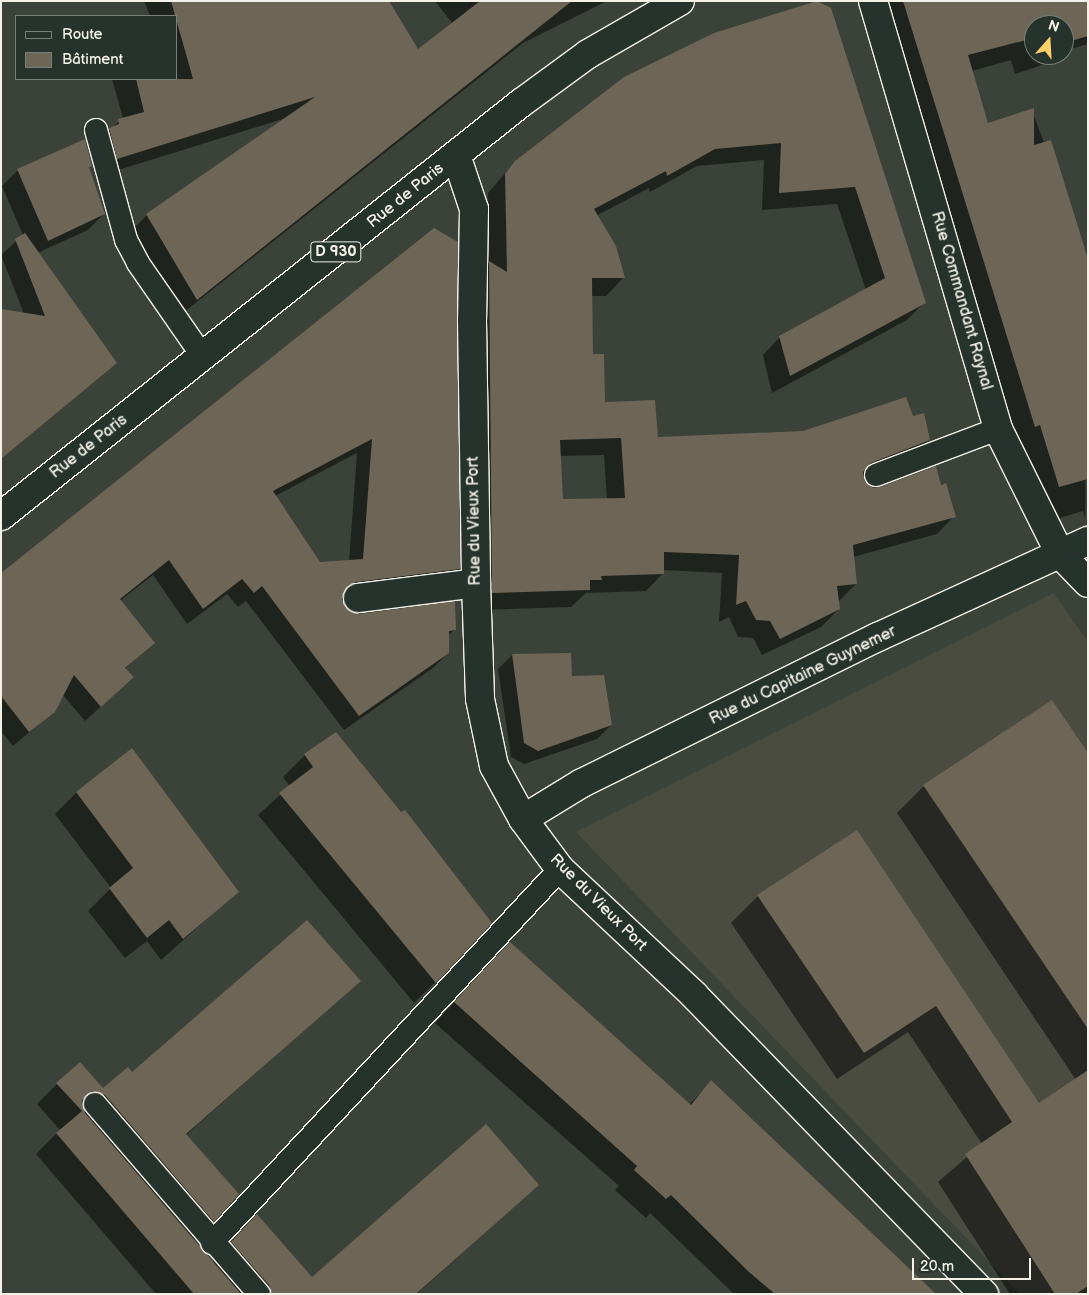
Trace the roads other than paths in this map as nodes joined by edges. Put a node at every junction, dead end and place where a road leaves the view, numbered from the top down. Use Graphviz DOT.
graph roads {
  1 [pos="680,1"];
  2 [pos="873,1"];
  3 [pos="96,130"];
  4 [pos="456,155"];
  5 [pos="203,357"];
  6 [pos="998,428"];
  7 [pos="876,475"];
  8 [pos="1,516"];
  9 [pos="1088,541"];
  10 [pos="1060,554"];
  11 [pos="1088,582"];
  12 [pos="476,583"];
  13 [pos="358,598"];
  14 [pos="523,819"];
  15 [pos="560,869"];
  16 [pos="95,1104"];
  17 [pos="212,1242"];
  18 [pos="259,1294"];
  19 [pos="984,1294"];
  1 -- 4 [label="street, Rue de Paris / D 930"];
  2 -- 6 [label="street, Rue Commandant Raynal"];
  3 -- 5 [label="lane"];
  4 -- 5 [label="street, Rue de Paris / D 930"];
  4 -- 12 [label="street, Rue du Vieux Port"];
  5 -- 8 [label="street, Rue de Paris / D 930"];
  6 -- 7 [label="lane"];
  6 -- 10 [label="street, Rue Commandant Raynal"];
  9 -- 10 [label="street, Rue du Capitaine Guynemer"];
  10 -- 11 [label="street, Rue Commandant Raynal"];
  10 -- 14 [label="street, Rue du Capitaine Guynemer"];
  12 -- 13 [label="street"];
  12 -- 14 [label="street, Rue du Vieux Port"];
  14 -- 15 [label="street, Rue du Vieux Port"];
  15 -- 17 [label="lane"];
  15 -- 19 [label="street, Rue du Vieux Port"];
  16 -- 17 [label="lane"];
  17 -- 18 [label="lane"];
}
